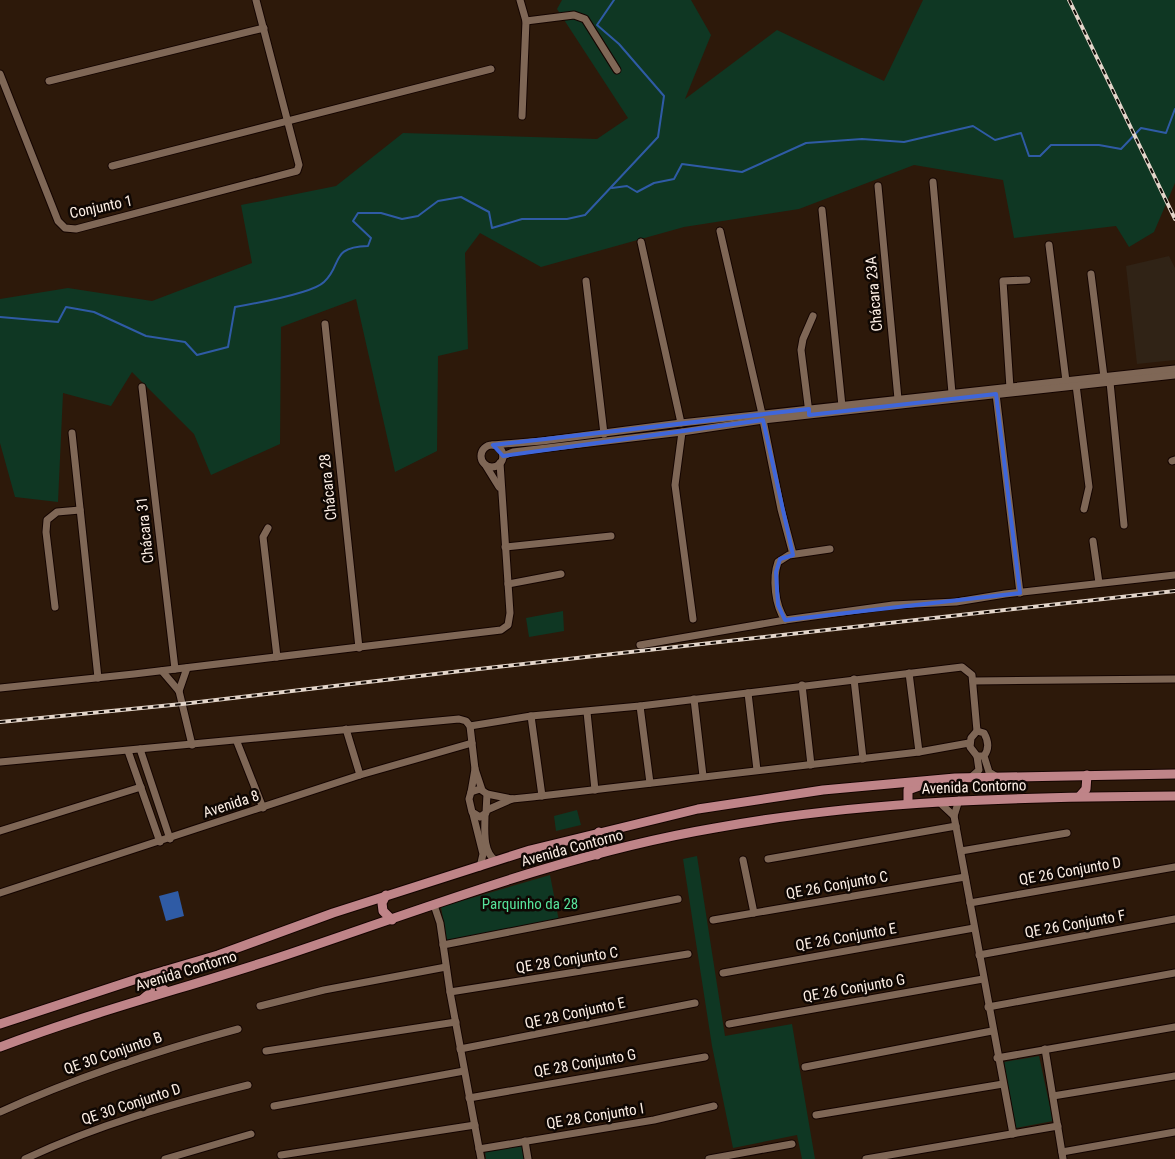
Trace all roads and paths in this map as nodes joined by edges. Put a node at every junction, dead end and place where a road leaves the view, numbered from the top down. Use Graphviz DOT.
graph roads {
  1 [pos="256,0"];
  2 [pos="520,0"];
  3 [pos="526,21"];
  4 [pos="264,28"];
  5 [pos="491,69"];
  6 [pos="618,70"];
  7 [pos="0,74"];
  8 [pos="49,81"];
  9 [pos="522,116"];
  10 [pos="287,122"];
  11 [pos="112,166"];
  12 [pos="933,182"];
  13 [pos="878,186"];
  14 [pos="822,210"];
  15 [pos="720,231"];
  16 [pos="641,242"];
  17 [pos="1049,245"];
  18 [pos="1091,274"];
  19 [pos="586,280"];
  20 [pos="1027,280"];
  21 [pos="813,316"];
  22 [pos="325,324"];
  23 [pos="1175,369"];
  24 [pos="1175,374"];
  25 [pos="1107,379"];
  26 [pos="1066,381"];
  27 [pos="1076,386"];
  28 [pos="142,387"];
  29 [pos="1010,388"];
  30 [pos="952,393"];
  31 [pos="996,394"];
  32 [pos="898,399"];
  33 [pos="842,406"];
  34 [pos="809,412"];
  35 [pos="762,417"];
  36 [pos="681,423"];
  37 [pos="682,432"];
  38 [pos="72,433"];
  39 [pos="604,434"];
  40 [pos="494,445"];
  41 [pos="502,460"];
  42 [pos="486,466"];
  43 [pos="502,495"];
  44 [pos="80,510"];
  45 [pos="1084,510"];
  46 [pos="1124,525"];
  47 [pos="268,528"];
  48 [pos="611,536"];
  49 [pos="1093,541"];
  50 [pos="505,547"];
  51 [pos="830,549"];
  52 [pos="793,554"];
  53 [pos="561,574"];
  54 [pos="1175,575"];
  55 [pos="508,584"];
  56 [pos="1098,584"];
  57 [pos="1020,593"];
  58 [pos="56,607"];
  59 [pos="693,619"];
  60 [pos="785,620"];
  61 [pos="640,645"];
  62 [pos="359,648"];
  63 [pos="277,657"];
  64 [pos="187,668"];
  65 [pos="175,669"];
  66 [pos="162,671"];
  67 [pos="909,672"];
  68 [pos="98,678"];
  69 [pos="854,679"];
  70 [pos="1175,679"];
  71 [pos="973,681"];
  72 [pos="802,685"];
  73 [pos="0,688"];
  74 [pos="179,691"];
  75 [pos="748,693"];
  76 [pos="694,699"];
  77 [pos="640,706"];
  78 [pos="587,712"];
  79 [pos="531,716"];
  80 [pos="470,726"];
  81 [pos="346,729"];
  82 [pos="976,731"];
  83 [pos="237,742"];
  84 [pos="472,743"];
  85 [pos="969,743"];
  86 [pos="192,745"];
  87 [pos="140,749"];
  88 [pos="128,751"];
  89 [pos="918,752"];
  90 [pos="981,756"];
  91 [pos="863,759"];
  92 [pos="0,762"];
  93 [pos="812,765"];
  94 [pos="475,769"];
  95 [pos="757,770"];
  96 [pos="1175,774"];
  97 [pos="360,775"];
  98 [pos="1087,775"];
  99 [pos="703,776"];
  100 [pos="997,777"];
  101 [pos="149,778"];
  102 [pos="970,778"];
  103 [pos="931,780"];
  104 [pos="650,783"];
  105 [pos="140,784"];
  106 [pos="595,790"];
  107 [pos="471,792"];
  108 [pos="484,792"];
  109 [pos="542,796"];
  110 [pos="1080,796"];
  111 [pos="1175,796"];
  112 [pos="512,799"];
  113 [pos="959,800"];
  114 [pos="939,802"];
  115 [pos="908,803"];
  116 [pos="159,806"];
  117 [pos="263,808"];
  118 [pos="149,810"];
  119 [pos="486,812"];
  120 [pos="473,814"];
  121 [pos="954,816"];
  122 [pos="956,826"];
  123 [pos="0,831"];
  124 [pos="599,832"];
  125 [pos="1067,833"];
  126 [pos="170,839"];
  127 [pos="160,842"];
  128 [pos="961,851"];
  129 [pos="597,855"];
  130 [pos="768,859"];
  131 [pos="743,860"];
  132 [pos="496,862"];
  133 [pos="480,867"];
  134 [pos="1175,867"];
  135 [pos="965,876"];
  136 [pos="0,894"];
  137 [pos="386,895"];
  138 [pos="678,899"];
  139 [pos="970,903"];
  140 [pos="434,904"];
  141 [pos="754,913"];
  142 [pos="1175,919"];
  143 [pos="392,920"];
  144 [pos="713,920"];
  145 [pos="974,928"];
  146 [pos="443,945"];
  147 [pos="688,954"];
  148 [pos="979,956"];
  149 [pos="446,967"];
  150 [pos="164,971"];
  151 [pos="723,973"];
  152 [pos="1175,973"];
  153 [pos="140,978"];
  154 [pos="983,979"];
  155 [pos="166,991"];
  156 [pos="450,992"];
  157 [pos="144,998"];
  158 [pos="695,1003"];
  159 [pos="260,1006"];
  160 [pos="988,1007"];
  161 [pos="456,1022"];
  162 [pos="0,1024"];
  163 [pos="729,1024"];
  164 [pos="1175,1026"];
  165 [pos="238,1029"];
  166 [pos="992,1031"];
  167 [pos="0,1047"];
  168 [pos="460,1048"];
  169 [pos="1045,1049"];
  170 [pos="266,1051"];
  171 [pos="705,1057"];
  172 [pos="997,1058"];
  173 [pos="805,1067"];
  174 [pos="464,1071"];
  175 [pos="1175,1076"];
  176 [pos="1003,1084"];
  177 [pos="248,1085"];
  178 [pos="1053,1096"];
  179 [pos="469,1098"];
  180 [pos="274,1106"];
  181 [pos="714,1106"];
  182 [pos="0,1112"];
  183 [pos="816,1115"];
  184 [pos="475,1125"];
  185 [pos="1058,1126"];
  186 [pos="1175,1132"];
  187 [pos="251,1134"];
  188 [pos="1013,1134"];
  189 [pos="525,1141"];
  190 [pos="792,1144"];
  191 [pos="479,1149"];
  192 [pos="281,1155"];
  193 [pos="1063,1156"];
  194 [pos="25,1159"];
  195 [pos="165,1159"];
  196 [pos="480,1159"];
  197 [pos="528,1159"];
  198 [pos="709,1159"];
  199 [pos="866,1159"];
  1 -- 4 [label="street"];
  2 -- 3 [label="street"];
  3 -- 6 [label="street"];
  3 -- 9 [label="street"];
  4 -- 8 [label="street"];
  4 -- 10 [label="street"];
  5 -- 10 [label="street"];
  7 -- 10 [label="street, Conjunto 1"];
  10 -- 11 [label="street"];
  12 -- 30 [label="street"];
  13 -- 32 [label="street, Chácara 23A"];
  14 -- 33 [label="street"];
  15 -- 35 [label="street"];
  16 -- 36 [label="street"];
  17 -- 26 [label="street"];
  18 -- 25 [label="street"];
  19 -- 39 [label="street"];
  20 -- 29 [label="street"];
  21 -- 34 [label="street"];
  22 -- 62 [label="street, Chácara 28"];
  23 -- 25 [label="street"];
  24 -- 25 [label="street"];
  25 -- 26 [label="street"];
  25 -- 27 [label="street"];
  25 -- 46 [label="street"];
  26 -- 29 [label="street"];
  27 -- 31 [label="street"];
  27 -- 45 [label="street"];
  28 -- 65 [label="street, Chácara 31"];
  29 -- 30 [label="street"];
  30 -- 32 [label="street"];
  31 -- 34 [label="street"];
  31 -- 57 [label="street"];
  32 -- 33 [label="street"];
  33 -- 34 [label="street"];
  34 -- 35 [label="street"];
  35 -- 36 [label="street"];
  35 -- 37 [label="street"];
  35 -- 52 [label="street"];
  36 -- 39 [label="street"];
  37 -- 41 [label="street"];
  37 -- 59 [label="street"];
  38 -- 44 [label="street"];
  39 -- 40 [label="street"];
  40 -- 41 [label="street"];
  40 -- 42 [label="street"];
  41 -- 42 [label="street"];
  41 -- 43 [label="street"];
  42 -- 43 [label="street"];
  43 -- 50 [label="street"];
  44 -- 58 [label="street"];
  44 -- 68 [label="street"];
  47 -- 63 [label="street"];
  48 -- 50 [label="street"];
  49 -- 56 [label="street"];
  50 -- 55 [label="street"];
  51 -- 52 [label="street"];
  52 -- 60 [label="street"];
  53 -- 55 [label="street"];
  54 -- 56 [label="street"];
  55 -- 62 [label="street"];
  56 -- 57 [label="street"];
  57 -- 60 [label="street"];
  60 -- 61 [label="street"];
  62 -- 63 [label="street"];
  63 -- 64 [label="street"];
  64 -- 65 [label="street"];
  64 -- 74 [label="street"];
  65 -- 66 [label="street"];
  66 -- 68 [label="street"];
  66 -- 74 [label="street"];
  67 -- 69 [label="street"];
  67 -- 71 [label="street"];
  67 -- 89 [label="street"];
  68 -- 73 [label="street"];
  69 -- 72 [label="street"];
  69 -- 91 [label="street"];
  70 -- 71 [label="street"];
  71 -- 82 [label="street"];
  72 -- 75 [label="street"];
  72 -- 93 [label="street"];
  74 -- 86 [label="street"];
  75 -- 76 [label="street"];
  75 -- 95 [label="street"];
  76 -- 77 [label="street"];
  76 -- 99 [label="street"];
  77 -- 78 [label="street"];
  77 -- 104 [label="street"];
  78 -- 79 [label="street"];
  78 -- 106 [label="street"];
  79 -- 80 [label="street"];
  79 -- 109 [label="street"];
  80 -- 81 [label="street"];
  80 -- 84 [label="street"];
  81 -- 83 [label="street"];
  81 -- 97 [label="street"];
  82 -- 85 [label="street"];
  82 -- 90 [label="street"];
  83 -- 86 [label="street"];
  83 -- 117 [label="street"];
  84 -- 94 [label="street"];
  84 -- 97 [label="street, Avenida 8"];
  85 -- 89 [label="street"];
  85 -- 90 [label="street"];
  86 -- 87 [label="street"];
  87 -- 88 [label="street"];
  87 -- 101 [label="street"];
  88 -- 92 [label="street"];
  88 -- 105 [label="street"];
  89 -- 91 [label="street"];
  90 -- 100 [label="street"];
  90 -- 102 [label="street"];
  91 -- 93 [label="street"];
  93 -- 95 [label="street"];
  94 -- 107 [label="street"];
  94 -- 108 [label="street"];
  95 -- 99 [label="street"];
  96 -- 98 [label="main road, Avenida Contorno"];
  97 -- 117 [label="street, Avenida 8"];
  98 -- 100 [label="main road, Avenida Contorno"];
  98 -- 110 [label="main road"];
  99 -- 104 [label="street"];
  100 -- 102 [label="main road, Avenida Contorno"];
  101 -- 105 [label="street"];
  101 -- 116 [label="street"];
  102 -- 103 [label="main road, Avenida Contorno"];
  103 -- 115 [label="main road"];
  103 -- 124 [label="main road, Avenida Contorno"];
  104 -- 106 [label="street"];
  105 -- 118 [label="street"];
  105 -- 123 [label="street"];
  106 -- 109 [label="street"];
  107 -- 108 [label="street"];
  107 -- 120 [label="street"];
  108 -- 112 [label="street"];
  108 -- 119 [label="street"];
  109 -- 112 [label="street"];
  110 -- 111 [label="main road, Avenida Contorno"];
  110 -- 113 [label="main road, Avenida Contorno"];
  112 -- 119 [label="street"];
  113 -- 114 [label="main road, Avenida Contorno"];
  113 -- 121 [label="street"];
  114 -- 115 [label="main road, Avenida Contorno"];
  114 -- 121 [label="street"];
  115 -- 129 [label="main road, Avenida Contorno"];
  116 -- 118 [label="street"];
  116 -- 126 [label="street"];
  117 -- 126 [label="street, Avenida 8"];
  118 -- 127 [label="street"];
  119 -- 120 [label="street"];
  119 -- 132 [label="street"];
  120 -- 133 [label="street"];
  121 -- 122 [label="street"];
  122 -- 128 [label="street"];
  122 -- 130 [label="street"];
  124 -- 129 [label="main road"];
  124 -- 132 [label="main road, Avenida Contorno"];
  125 -- 128 [label="street"];
  126 -- 127 [label="street, Avenida 8"];
  127 -- 136 [label="street, Avenida 8"];
  128 -- 135 [label="street"];
  129 -- 140 [label="main road, Avenida Contorno"];
  131 -- 141 [label="street"];
  132 -- 133 [label="main road, Avenida Contorno"];
  133 -- 137 [label="main road, Avenida Contorno"];
  134 -- 139 [label="street, QE 26 Conjunto D"];
  135 -- 139 [label="street"];
  135 -- 141 [label="street, QE 26 Conjunto C"];
  137 -- 143 [label="main road"];
  137 -- 150 [label="main road, Avenida Contorno"];
  138 -- 146 [label="street"];
  139 -- 145 [label="street"];
  140 -- 143 [label="main road, Avenida Contorno"];
  140 -- 146 [label="street"];
  141 -- 144 [label="street, QE 26 Conjunto C"];
  142 -- 148 [label="street, QE 26 Conjunto F"];
  143 -- 155 [label="main road, Avenida Contorno"];
  145 -- 148 [label="street"];
  145 -- 151 [label="street, QE 26 Conjunto E"];
  146 -- 149 [label="street"];
  147 -- 156 [label="street, QE 28 Conjunto C"];
  148 -- 154 [label="street"];
  149 -- 156 [label="street"];
  149 -- 159 [label="street"];
  150 -- 153 [label="main road, Avenida Contorno"];
  150 -- 155 [label="main road"];
  152 -- 160 [label="street"];
  153 -- 157 [label="main road"];
  153 -- 162 [label="main road, Avenida Contorno"];
  154 -- 160 [label="street"];
  154 -- 163 [label="street, QE 26 Conjunto G"];
  155 -- 157 [label="main road, Avenida Contorno"];
  156 -- 161 [label="street"];
  157 -- 167 [label="main road, Avenida Contorno"];
  158 -- 168 [label="street, QE 28 Conjunto E"];
  160 -- 166 [label="street"];
  161 -- 168 [label="street"];
  161 -- 170 [label="street"];
  164 -- 169 [label="street"];
  165 -- 182 [label="street, QE 30 Conjunto B"];
  166 -- 172 [label="street"];
  166 -- 173 [label="street"];
  168 -- 174 [label="street"];
  169 -- 172 [label="street"];
  169 -- 178 [label="street"];
  171 -- 179 [label="street, QE 28 Conjunto G"];
  172 -- 176 [label="street"];
  174 -- 179 [label="street"];
  174 -- 180 [label="street"];
  175 -- 178 [label="street"];
  176 -- 183 [label="street"];
  176 -- 188 [label="street"];
  177 -- 194 [label="street, QE 30 Conjunto D"];
  178 -- 185 [label="street"];
  179 -- 184 [label="street"];
  181 -- 189 [label="street, QE 28 Conjunto I"];
  184 -- 191 [label="street"];
  184 -- 192 [label="street"];
  185 -- 188 [label="street"];
  185 -- 193 [label="street"];
  186 -- 193 [label="street"];
  187 -- 195 [label="street"];
  188 -- 199 [label="street"];
  189 -- 191 [label="street, QE 28 Conjunto I"];
  189 -- 197 [label="street"];
  190 -- 198 [label="street"];
  191 -- 196 [label="street"];
}
